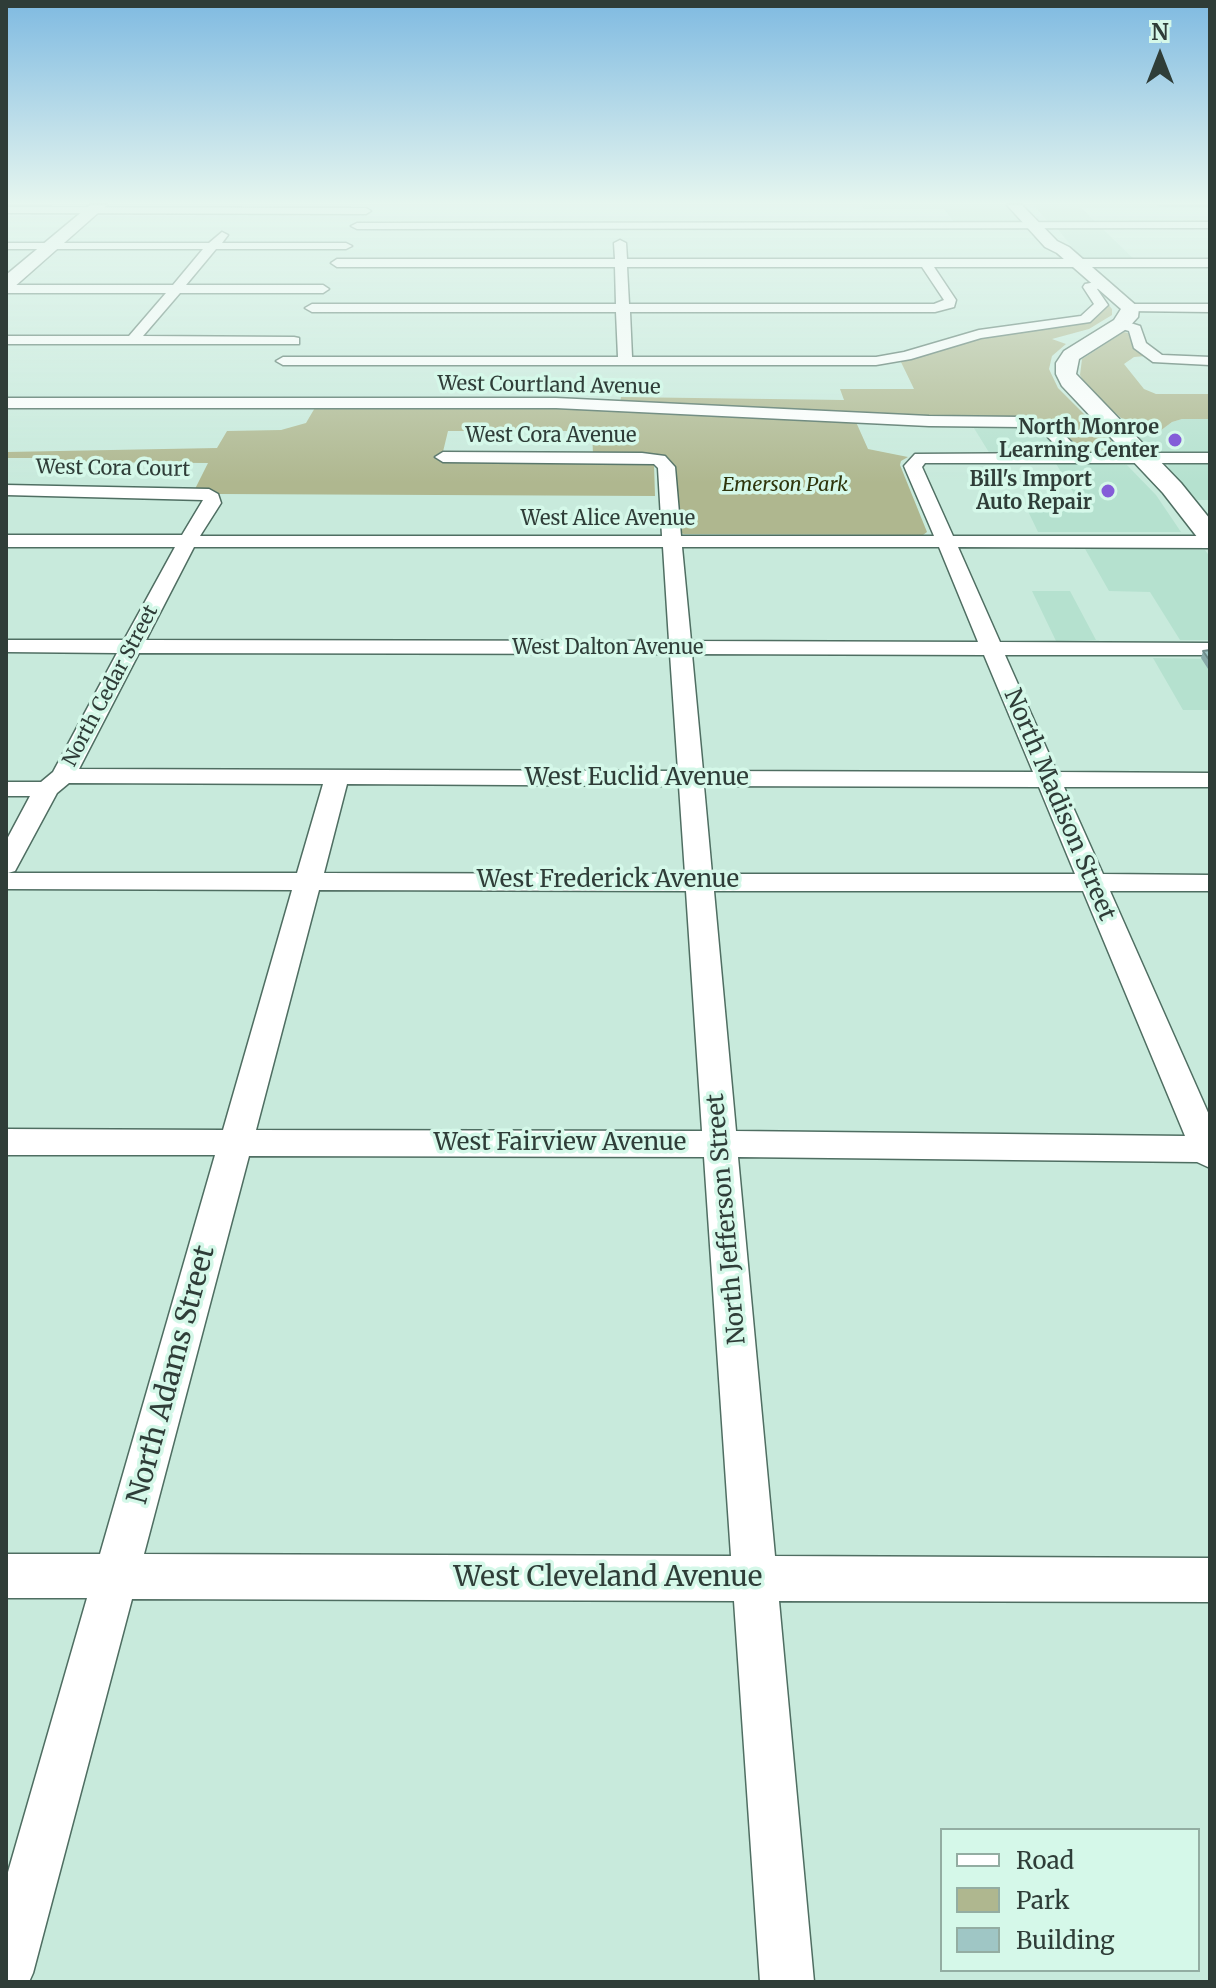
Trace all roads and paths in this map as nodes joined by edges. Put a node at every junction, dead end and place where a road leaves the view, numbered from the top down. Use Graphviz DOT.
graph roads {
  1 [pos="169,298"];
  2 [pos="318,298"];
  3 [pos="622,298"];
  4 [pos="948,298"];
  5 [pos="1096,298"];
  6 [pos="1111,298"];
  7 [pos="312,308"];
  8 [pos="622,308"];
  9 [pos="1210,308"];
  10 [pos="1126,316"];
  11 [pos="6,340"];
  12 [pos="133,340"];
  13 [pos="294,341"];
  14 [pos="625,361"];
  15 [pos="1210,361"];
  16 [pos="270,385"];
  17 [pos="6,403"];
  18 [pos="259,403"];
  19 [pos="443,457"];
  20 [pos="1077,458"];
  21 [pos="1146,458"];
  22 [pos="1210,458"];
  23 [pos="659,460"];
  24 [pos="6,490"];
  25 [pos="212,503"];
  26 [pos="1210,539"];
  27 [pos="188,540"];
  28 [pos="6,541"];
  29 [pos="674,541"];
  30 [pos="945,541"];
  31 [pos="134,645"];
  32 [pos="6,646"];
  33 [pos="682,648"];
  34 [pos="991,648"];
  35 [pos="1210,649"];
  36 [pos="337,777"];
  37 [pos="693,779"];
  38 [pos="1048,780"];
  39 [pos="1210,780"];
  40 [pos="55,783"];
  41 [pos="6,789"];
  42 [pos="6,865"];
  43 [pos="309,880"];
  44 [pos="6,881"];
  45 [pos="701,881"];
  46 [pos="1091,882"];
  47 [pos="1210,883"];
  48 [pos="6,1142"];
  49 [pos="236,1142"];
  50 [pos="721,1144"];
  51 [pos="1209,1151"];
  52 [pos="6,1576"];
  53 [pos="116,1577"];
  54 [pos="755,1578"];
  55 [pos="1210,1580"];
  56 [pos="6,1973"];
  57 [pos="787,1982"];
  1 -- 12 [label="street"];
  2 -- 7 [label="street"];
  3 -- 8 [label="street"];
  4 -- 8 [label="street"];
  5 -- 14 [label="street"];
  6 -- 10 [label="main road"];
  7 -- 8 [label="street"];
  7 -- 13 [label="street"];
  8 -- 14 [label="street"];
  9 -- 10 [label="street"];
  10 -- 15 [label="street"];
  10 -- 21 [label="main road"];
  11 -- 12 [label="street"];
  12 -- 13 [label="street"];
  13 -- 14 [label="street"];
  16 -- 18 [label="street"];
  17 -- 18 [label="street, West Courtland Avenue"];
  18 -- 20 [label="street, West Courtland Avenue"];
  19 -- 23 [label="street, West Cora Avenue"];
  20 -- 21 [label="street"];
  20 -- 30 [label="street, North Madison Street"];
  21 -- 22 [label="street"];
  21 -- 26 [label="main road"];
  23 -- 29 [label="street, North Jefferson Street"];
  24 -- 25 [label="street, West Cora Court"];
  25 -- 27 [label="street, North Cedar Street"];
  26 -- 30 [label="street, West Alice Avenue"];
  27 -- 28 [label="street, West Alice Avenue"];
  27 -- 29 [label="street, West Alice Avenue"];
  27 -- 31 [label="street, North Cedar Street"];
  29 -- 30 [label="street, West Alice Avenue"];
  29 -- 33 [label="street, North Jefferson Street"];
  30 -- 34 [label="street, North Madison Street"];
  31 -- 32 [label="street, West Dalton Avenue"];
  31 -- 33 [label="street, West Dalton Avenue"];
  31 -- 40 [label="street, North Cedar Street"];
  33 -- 34 [label="street, West Dalton Avenue"];
  33 -- 37 [label="street, North Jefferson Street"];
  34 -- 35 [label="street, West Dalton Avenue"];
  34 -- 38 [label="street, North Madison Street"];
  36 -- 37 [label="street, West Euclid Avenue"];
  36 -- 40 [label="street, West Euclid Avenue"];
  36 -- 43 [label="street, North Adams Street"];
  37 -- 38 [label="street, West Euclid Avenue"];
  37 -- 45 [label="street, North Jefferson Street"];
  38 -- 39 [label="street, West Euclid Avenue"];
  38 -- 46 [label="street, North Madison Street"];
  40 -- 41 [label="street, West Euclid Avenue"];
  40 -- 42 [label="street, North Cedar Street"];
  43 -- 44 [label="street, West Frederick Avenue"];
  43 -- 45 [label="street, West Frederick Avenue"];
  43 -- 49 [label="street, North Adams Street"];
  45 -- 46 [label="street, West Frederick Avenue"];
  45 -- 50 [label="street, North Jefferson Street"];
  46 -- 47 [label="street, West Frederick Avenue"];
  46 -- 51 [label="street, North Madison Street"];
  48 -- 49 [label="street, West Fairview Avenue"];
  49 -- 50 [label="street, West Fairview Avenue"];
  49 -- 53 [label="street, North Adams Street"];
  50 -- 51 [label="street, West Fairview Avenue"];
  50 -- 54 [label="street, North Jefferson Street"];
  52 -- 53 [label="street, West Cleveland Avenue"];
  53 -- 54 [label="street, West Cleveland Avenue"];
  53 -- 56 [label="street, North Adams Street"];
  54 -- 55 [label="street, West Cleveland Avenue"];
  54 -- 57 [label="street, North Jefferson Street"];
}
